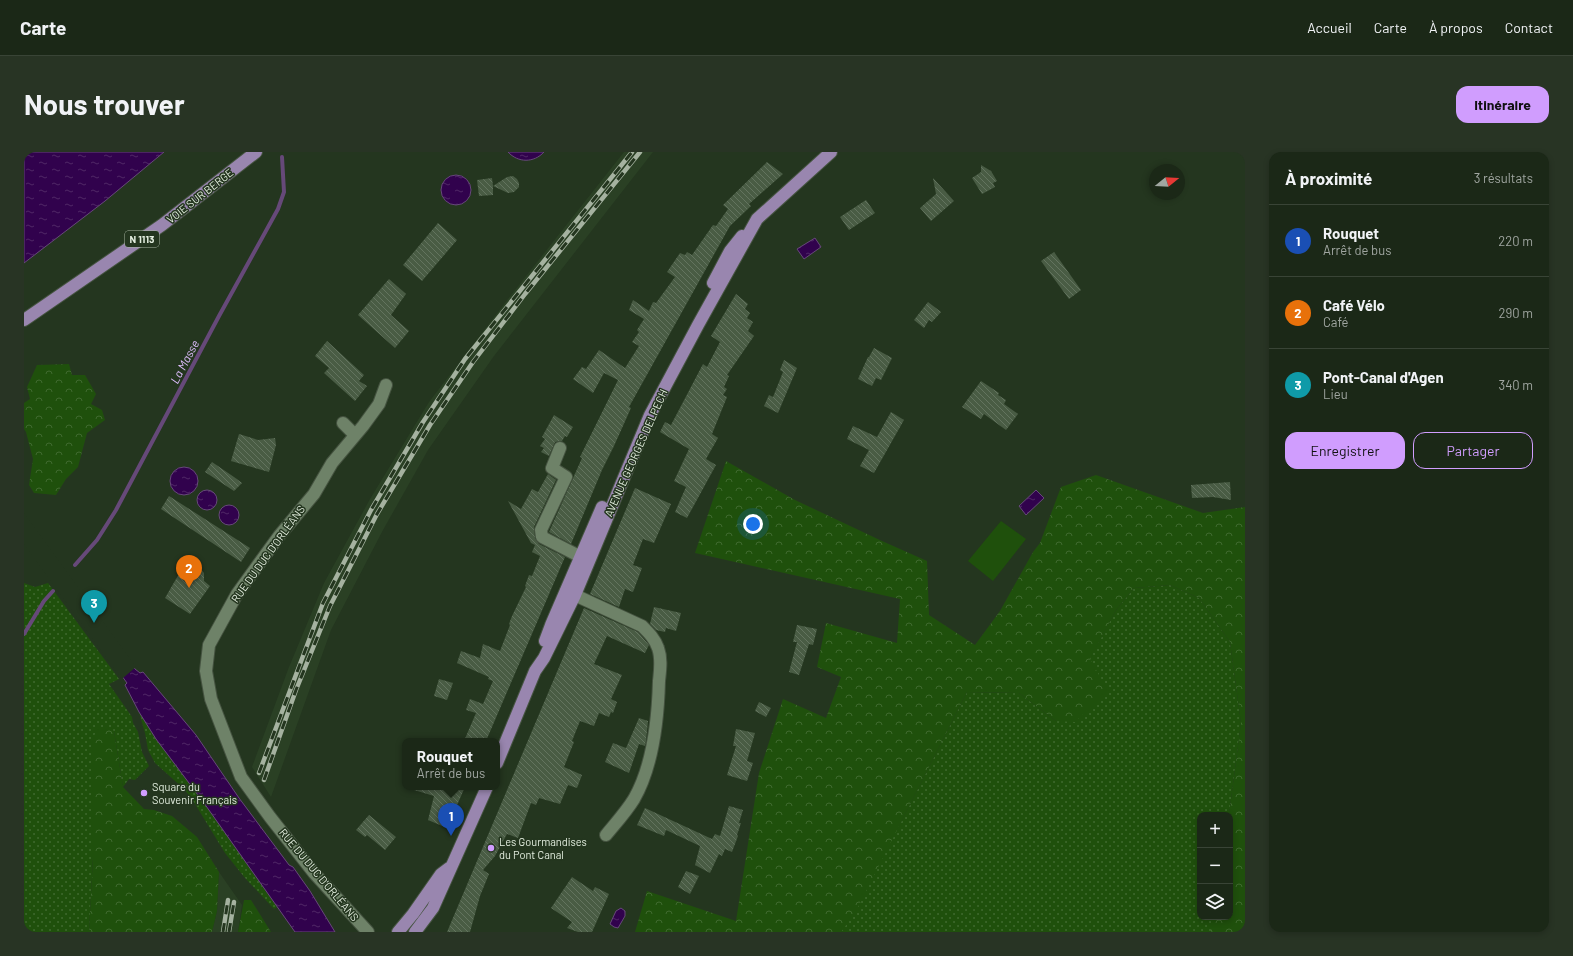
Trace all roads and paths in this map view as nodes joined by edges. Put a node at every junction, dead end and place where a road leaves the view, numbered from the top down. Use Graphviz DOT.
graph roads {
  1 [pos="256,152"];
  2 [pos="830,152"];
  3 [pos="757,219"];
  4 [pos="24,320"];
  5 [pos="386,385"];
  6 [pos="343,423"];
  7 [pos="355,435"];
  8 [pos="560,448"];
  9 [pos="581,557"];
  10 [pos="571,593"];
  11 [pos="500,755"];
  12 [pos="486,790"];
  13 [pos="606,835"];
  14 [pos="451,866"];
  15 [pos="436,880"];
  16 [pos="412,930"];
  17 [pos="368,932"];
  18 [pos="398,932"];
  1 -- 4 [label="main road, VOIE SUR BERGE / N 1113"];
  2 -- 3 [label="main road, AVENUE GEORGES DELPECH"];
  3 -- 9 [label="main road"];
  3 -- 10 [label="main road, AVENUE GEORGES DELPECH"];
  5 -- 7 [label="street, RUE DU DUC D'ORLÉANS"];
  6 -- 7 [label="street"];
  7 -- 17 [label="street, RUE DU DUC D'ORLÉANS"];
  8 -- 9 [label="street"];
  9 -- 10 [label="main road"];
  10 -- 11 [label="main road, AVENUE GEORGES DELPECH"];
  10 -- 13 [label="street"];
  12 -- 14 [label="main road"];
  14 -- 15 [label="main road"];
  14 -- 16 [label="main road"];
  15 -- 16 [label="street"];
  15 -- 18 [label="main road"];
}
